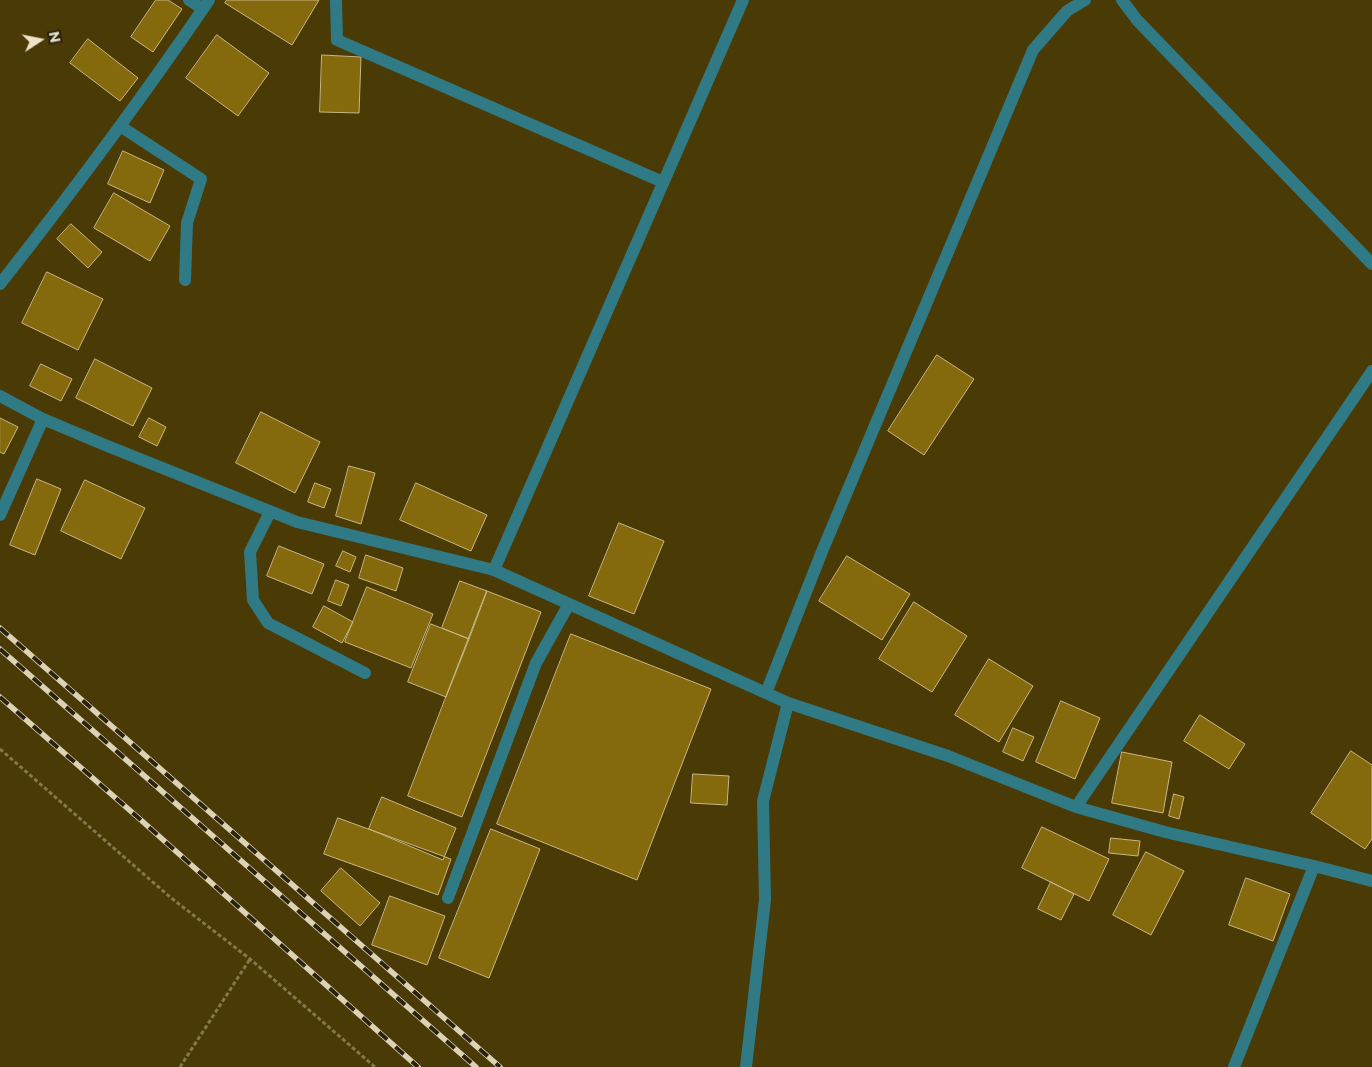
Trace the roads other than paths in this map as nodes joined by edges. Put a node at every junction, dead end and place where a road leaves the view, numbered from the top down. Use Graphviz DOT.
graph roads {
  1 [pos="189,0"];
  2 [pos="336,0"];
  3 [pos="743,0"];
  4 [pos="1084,0"];
  5 [pos="1122,0"];
  6 [pos="206,4"];
  7 [pos="120,126"];
  8 [pos="663,182"];
  9 [pos="1372,264"];
  10 [pos="184,280"];
  11 [pos="0,284"];
  12 [pos="1372,371"];
  13 [pos="0,396"];
  14 [pos="43,419"];
  15 [pos="270,512"];
  16 [pos="0,515"];
  17 [pos="494,570"];
  18 [pos="569,604"];
  19 [pos="365,673"];
  20 [pos="766,693"];
  21 [pos="788,703"];
  22 [pos="1076,807"];
  23 [pos="1314,866"];
  24 [pos="1372,881"];
  25 [pos="448,898"];
  26 [pos="746,1067"];
  27 [pos="1234,1067"];
  1 -- 6 [label="street"];
  2 -- 8 [label="street"];
  3 -- 8 [label="street"];
  4 -- 20 [label="street"];
  5 -- 9 [label="street"];
  6 -- 7 [label="street"];
  7 -- 10 [label="street"];
  7 -- 11 [label="street"];
  8 -- 17 [label="street"];
  12 -- 22 [label="street"];
  13 -- 14 [label="street"];
  14 -- 15 [label="street"];
  14 -- 16 [label="street"];
  15 -- 17 [label="street"];
  15 -- 19 [label="street"];
  17 -- 18 [label="street"];
  18 -- 20 [label="street"];
  18 -- 25 [label="street"];
  20 -- 21 [label="street"];
  21 -- 22 [label="street"];
  21 -- 26 [label="street"];
  22 -- 23 [label="street"];
  23 -- 24 [label="street"];
  23 -- 27 [label="street"];
}
